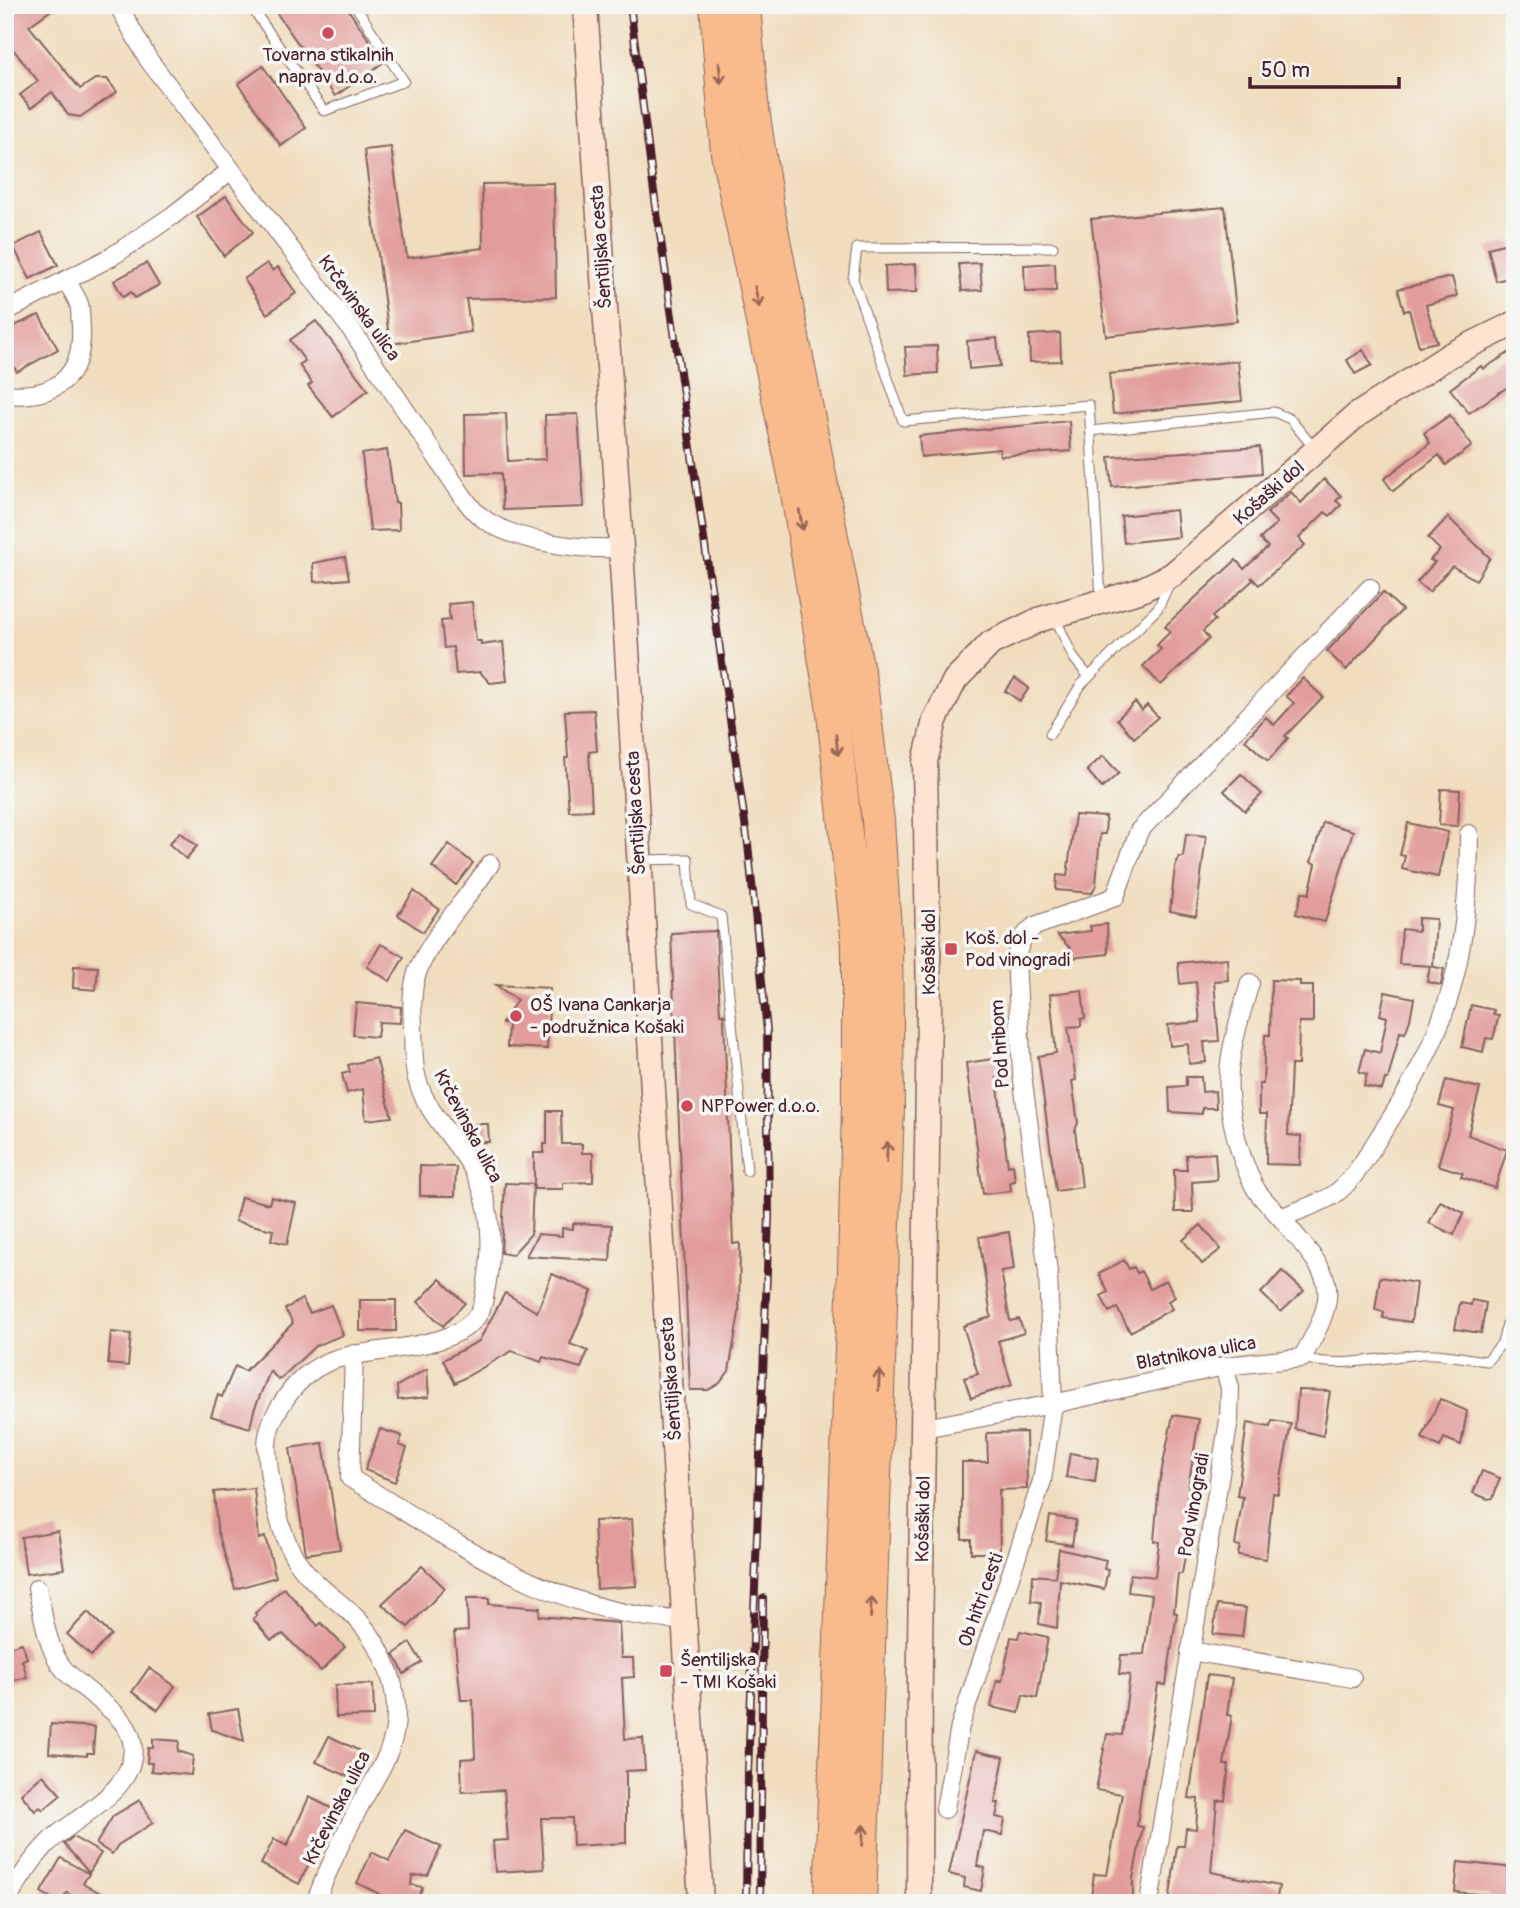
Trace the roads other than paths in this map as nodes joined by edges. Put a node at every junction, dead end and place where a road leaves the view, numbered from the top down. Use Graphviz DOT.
graph roads {
  1 [pos="118,5"];
  2 [pos="250,5"];
  3 [pos="355,5"];
  4 [pos="585,5"];
  5 [pos="716,5"];
  6 [pos="744,5"];
  7 [pos="231,170"];
  8 [pos="1054,247"];
  9 [pos="66,280"];
  10 [pos="12,308"];
  11 [pos="1515,323"];
  12 [pos="5,394"];
  13 [pos="1090,431"];
  14 [pos="1317,451"];
  15 [pos="621,548"];
  16 [pos="1172,575"];
  17 [pos="1370,588"];
  18 [pos="1102,603"];
  19 [pos="1055,615"];
  20 [pos="1089,677"];
  21 [pos="1050,734"];
  22 [pos="1469,834"];
  23 [pos="639,860"];
  24 [pos="490,864"];
  25 [pos="1250,983"];
  26 [pos="747,1171"];
  27 [pos="1281,1218"];
  28 [pos="1515,1292"];
  29 [pos="354,1354"];
  30 [pos="1302,1358"];
  31 [pos="1224,1366"];
  32 [pos="1053,1404"];
  33 [pos="924,1428"];
  34 [pos="37,1588"];
  35 [pos="686,1620"];
  36 [pos="1190,1651"];
  37 [pos="1352,1678"];
  38 [pos="944,1809"];
  39 [pos="6,1903"];
  40 [pos="316,1903"];
  41 [pos="701,1903"];
  42 [pos="830,1903"];
  43 [pos="860,1903"];
  44 [pos="919,1903"];
  45 [pos="1149,1903"];
  1 -- 7 [label="street, Krčevinska ulica"];
  2 -- 3 [label="lane"];
  4 -- 15 [label="street, Šentiljska cesta"];
  5 -- 42 [label="highway, one-way"];
  43 -- 6 [label="highway, one-way"];
  7 -- 9 [label="street"];
  7 -- 15 [label="street, Krčevinska ulica"];
  8 -- 13 [label="lane"];
  9 -- 10 [label="street"];
  9 -- 12 [label="street"];
  11 -- 14 [label="street, Košaški dol"];
  13 -- 14 [label="lane"];
  13 -- 18 [label="lane"];
  14 -- 16 [label="street, Košaški dol"];
  15 -- 23 [label="street, Šentiljska cesta"];
  16 -- 18 [label="street, Košaški dol"];
  16 -- 20 [label="lane"];
  17 -- 32 [label="street, Pod hribom"];
  18 -- 19 [label="street, Košaški dol"];
  19 -- 20 [label="lane"];
  19 -- 33 [label="street, Košaški dol"];
  20 -- 21 [label="lane"];
  22 -- 27 [label="street"];
  23 -- 26 [label="lane"];
  23 -- 35 [label="street, Šentiljska cesta"];
  24 -- 29 [label="street, Krčevinska ulica"];
  25 -- 27 [label="street"];
  27 -- 30 [label="street"];
  28 -- 30 [label="lane, Blatnikova ulica"];
  29 -- 35 [label="street"];
  29 -- 40 [label="street, Krčevinska ulica"];
  30 -- 31 [label="street, Blatnikova ulica"];
  31 -- 32 [label="street, Blatnikova ulica"];
  31 -- 36 [label="street, Pod vinogradi"];
  32 -- 33 [label="street, Blatnikova ulica"];
  32 -- 38 [label="street, Ob hitri cesti"];
  33 -- 44 [label="street, Košaški dol"];
  34 -- 39 [label="street"];
  35 -- 41 [label="street, Šentiljska cesta"];
  36 -- 37 [label="street"];
  36 -- 45 [label="street, Pod vinogradi"];
}
